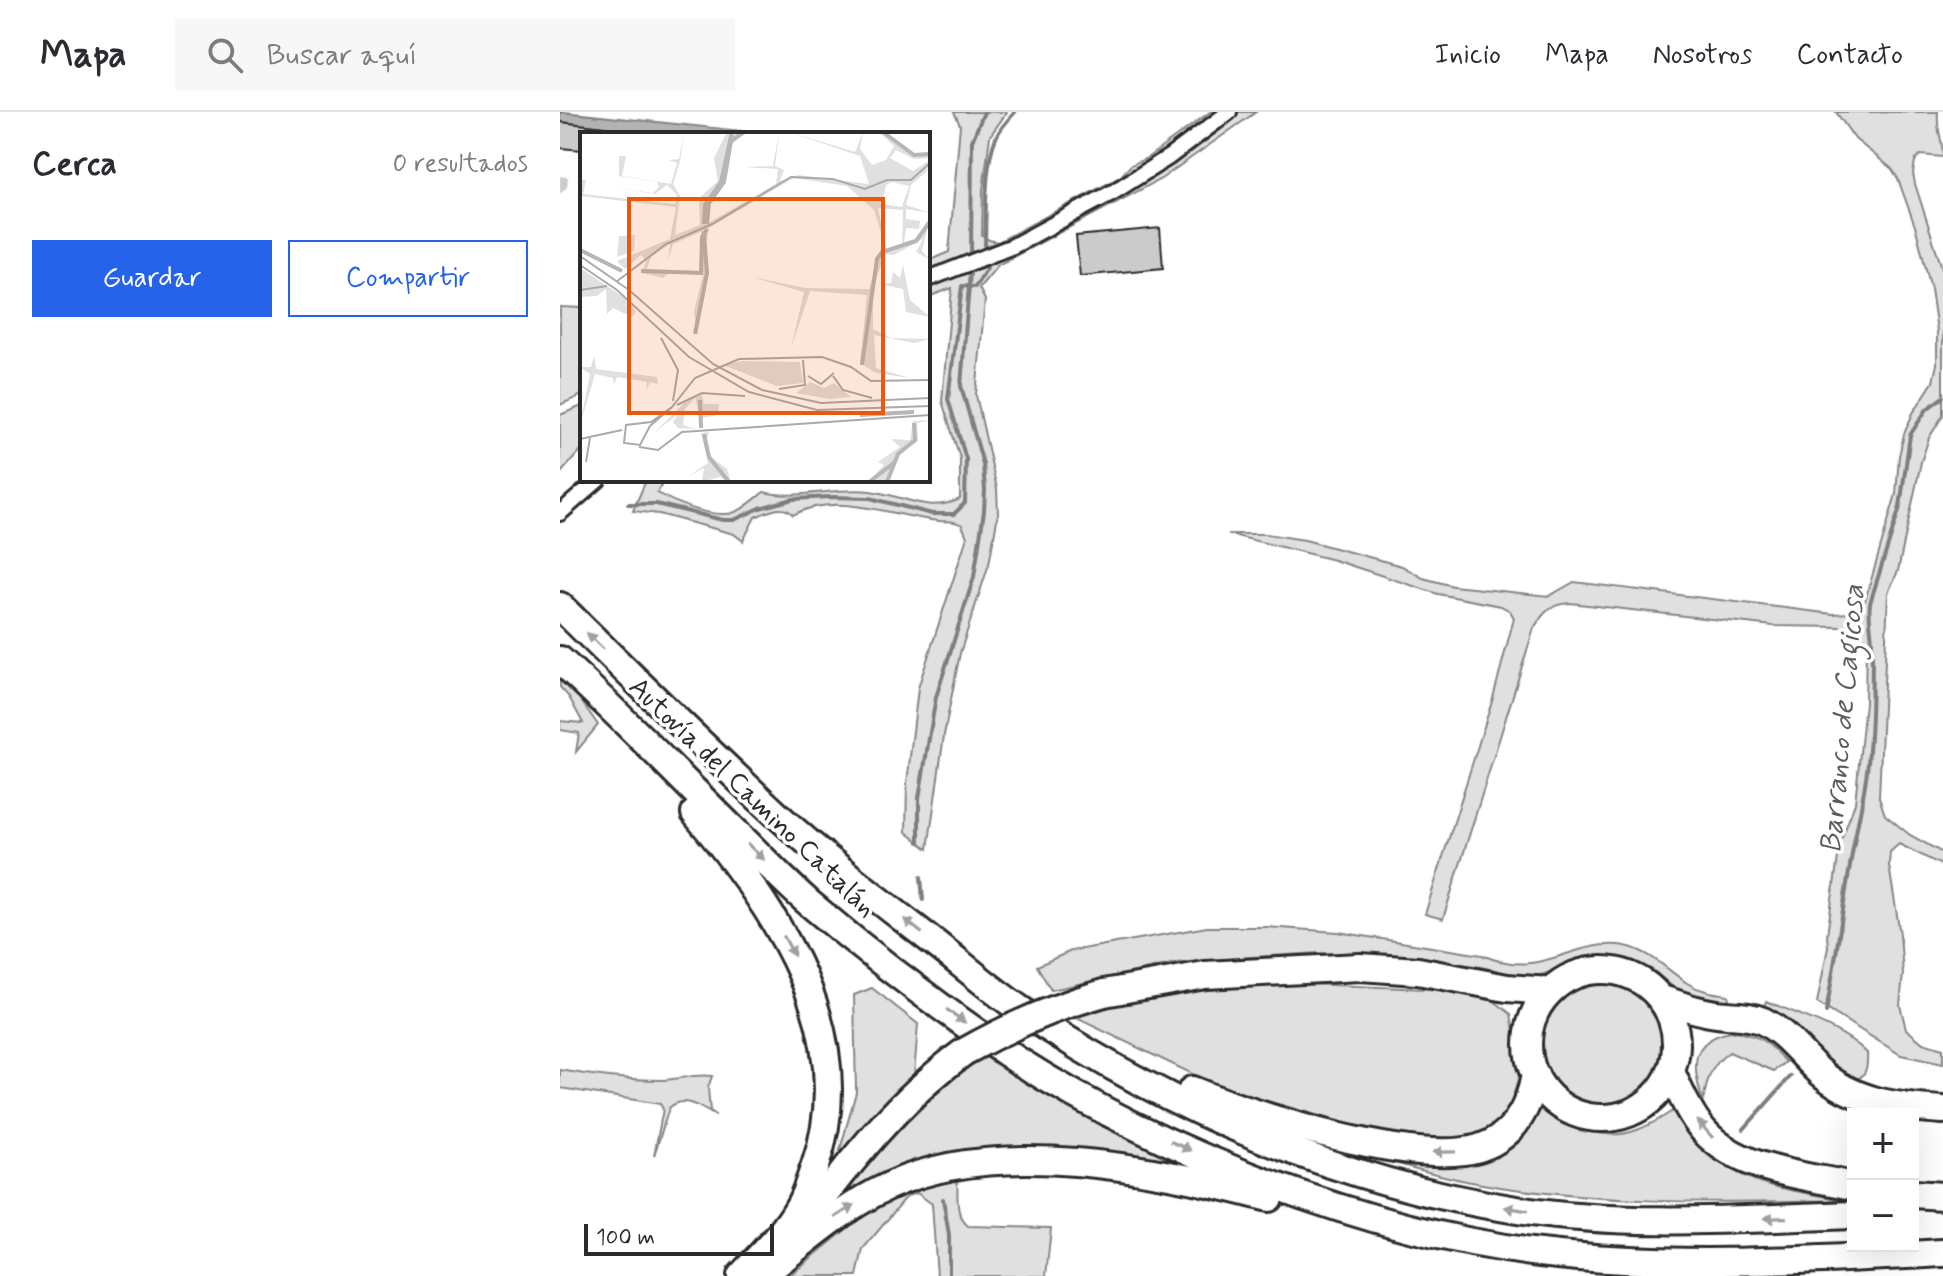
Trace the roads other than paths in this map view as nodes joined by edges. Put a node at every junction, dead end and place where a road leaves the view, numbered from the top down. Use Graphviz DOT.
graph roads {
  1 [pos="1229,112"];
  2 [pos="930,278"];
  3 [pos="596,482"];
  4 [pos="560,513"];
  5 [pos="560,606"];
  6 [pos="560,660"];
  7 [pos="560,672"];
  8 [pos="1507,988"];
  9 [pos="1550,991"];
  10 [pos="1662,999"];
  11 [pos="1019,1009"];
  12 [pos="1728,1015"];
  13 [pos="1532,1020"];
  14 [pos="1675,1045"];
  15 [pos="1671,1072"];
  16 [pos="1535,1075"];
  17 [pos="1943,1110"];
  18 [pos="1847,1185"];
  19 [pos="1919,1194"];
  20 [pos="1943,1196"];
  21 [pos="1943,1210"];
  22 [pos="1919,1212"];
  23 [pos="1847,1215"];
  24 [pos="792,1241"];
  25 [pos="1493,1246"];
  26 [pos="1943,1253"];
  27 [pos="742,1276"];
  28 [pos="759,1276"];
  1 -- 2 [label="street"];
  3 -- 4 [label="street"];
  11 -- 5 [label="highway, Autovía del Camino Catalán, one-way"];
  6 -- 25 [label="highway, Autovía del Camino Catalán, one-way"];
  7 -- 27 [label="highway, one-way"];
  8 -- 9 [label="highway"];
  8 -- 13 [label="highway"];
  8 -- 24 [label="highway, bridge"];
  9 -- 10 [label="highway"];
  9 -- 13 [label="highway"];
  10 -- 12 [label="highway"];
  10 -- 14 [label="highway"];
  16 -- 11 [label="highway, one-way"];
  23 -- 11 [label="highway, Autovía del Camino Catalán, one-way"];
  12 -- 14 [label="highway"];
  12 -- 17 [label="highway"];
  13 -- 16 [label="highway"];
  14 -- 15 [label="highway"];
  15 -- 16 [label="highway"];
  18 -- 15 [label="highway, one-way"];
  19 -- 20 [label="highway"];
  21 -- 22 [label="highway"];
  24 -- 27 [label="highway"];
  24 -- 28 [label="highway"];
  25 -- 26 [label="highway, Autovía del Camino Catalán"];
  28 -- 25 [label="highway, one-way"];
}
